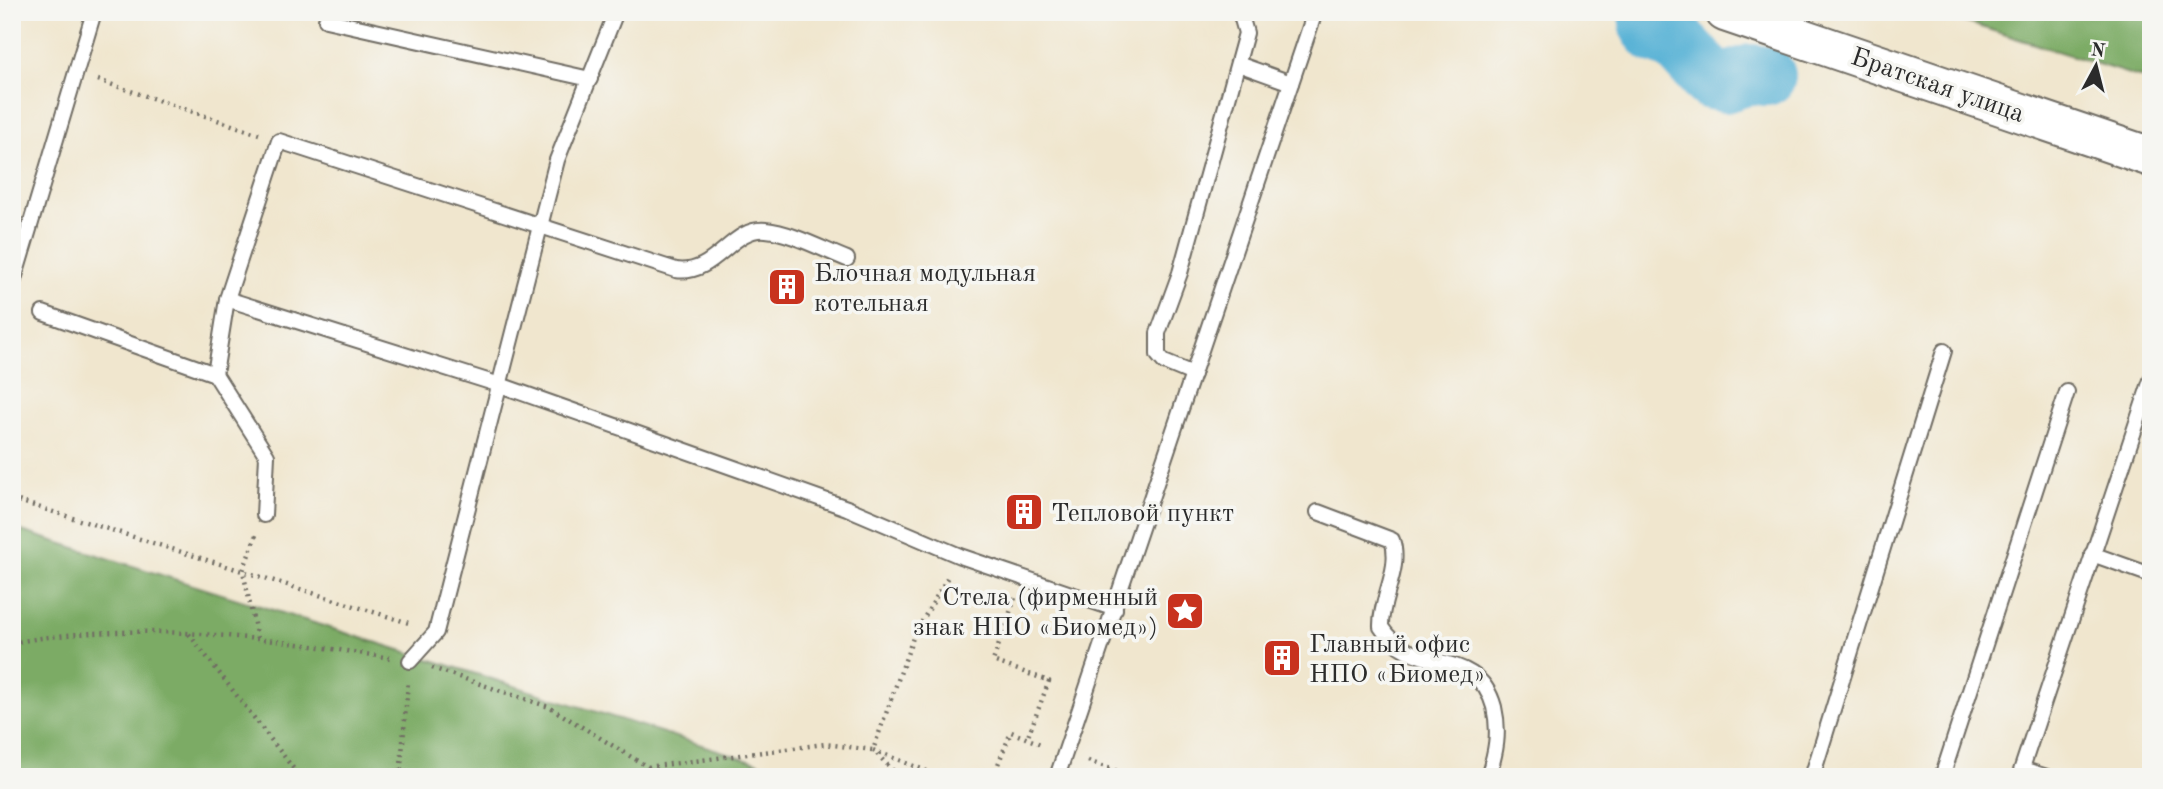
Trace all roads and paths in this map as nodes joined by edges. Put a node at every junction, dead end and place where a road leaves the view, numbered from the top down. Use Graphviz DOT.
graph roads {
  1 [pos="94,12"];
  2 [pos="616,12"];
  3 [pos="1240,12"];
  4 [pos="1315,12"];
  5 [pos="1725,12"];
  6 [pos="326,20"];
  7 [pos="1238,64"];
  8 [pos="74,72"];
  9 [pos="590,79"];
  10 [pos="1291,83"];
  11 [pos="279,141"];
  12 [pos="2151,157"];
  13 [pos="540,225"];
  14 [pos="848,259"];
  15 [pos="12,286"];
  16 [pos="227,299"];
  17 [pos="43,313"];
  18 [pos="1944,351"];
  19 [pos="215,374"];
  20 [pos="1193,374"];
  21 [pos="2151,380"];
  22 [pos="500,385"];
  23 [pos="2067,392"];
  24 [pos="12,499"];
  25 [pos="1318,512"];
  26 [pos="264,514"];
  27 [pos="2092,554"];
  28 [pos="960,556"];
  29 [pos="243,571"];
  30 [pos="2151,575"];
  31 [pos="1022,578"];
  32 [pos="1115,609"];
  33 [pos="436,632"];
  34 [pos="188,633"];
  35 [pos="257,638"];
  36 [pos="12,643"];
  37 [pos="410,661"];
  38 [pos="1027,739"];
  39 [pos="873,750"];
  40 [pos="1064,753"];
  41 [pos="648,767"];
  42 [pos="2020,773"];
  43 [pos="1129,775"];
  44 [pos="300,777"];
  45 [pos="400,777"];
  46 [pos="655,777"];
  47 [pos="899,777"];
  48 [pos="942,777"];
  49 [pos="993,777"];
  50 [pos="1057,777"];
  51 [pos="1488,777"];
  52 [pos="1812,777"];
  53 [pos="1942,777"];
  54 [pos="2047,777"];
  1 -- 8 [label="lane"];
  2 -- 9 [label="lane"];
  3 -- 7 [label="lane"];
  4 -- 10 [label="lane"];
  5 -- 12 [label="main road, Братская улица"];
  6 -- 9 [label="lane"];
  7 -- 10 [label="lane"];
  7 -- 20 [label="lane"];
  8 -- 11 [label="path"];
  8 -- 15 [label="lane"];
  9 -- 13 [label="lane"];
  10 -- 20 [label="lane"];
  11 -- 13 [label="lane"];
  11 -- 16 [label="lane"];
  13 -- 14 [label="lane"];
  13 -- 22 [label="lane"];
  16 -- 19 [label="lane"];
  16 -- 22 [label="lane"];
  17 -- 19 [label="lane"];
  18 -- 52 [label="lane"];
  19 -- 26 [label="lane"];
  20 -- 32 [label="lane"];
  21 -- 27 [label="lane"];
  22 -- 28 [label="lane"];
  22 -- 33 [label="lane"];
  23 -- 53 [label="lane"];
  24 -- 29 [label="path"];
  25 -- 51 [label="lane"];
  26 -- 29 [label="path"];
  27 -- 30 [label="lane"];
  27 -- 42 [label="lane"];
  28 -- 31 [label="lane"];
  28 -- 39 [label="path"];
  29 -- 33 [label="path"];
  29 -- 35 [label="path"];
  31 -- 32 [label="lane"];
  31 -- 38 [label="path"];
  32 -- 40 [label="lane"];
  33 -- 37 [label="lane"];
  34 -- 35 [label="path"];
  34 -- 36 [label="path"];
  34 -- 44 [label="path"];
  35 -- 37 [label="path"];
  37 -- 41 [label="path"];
  37 -- 45 [label="path"];
  38 -- 40 [label="path"];
  38 -- 49 [label="path"];
  39 -- 41 [label="path"];
  39 -- 47 [label="path"];
  39 -- 48 [label="path"];
  40 -- 43 [label="path"];
  40 -- 50 [label="lane"];
  41 -- 46 [label="path"];
  42 -- 54 [label="lane"];
}
